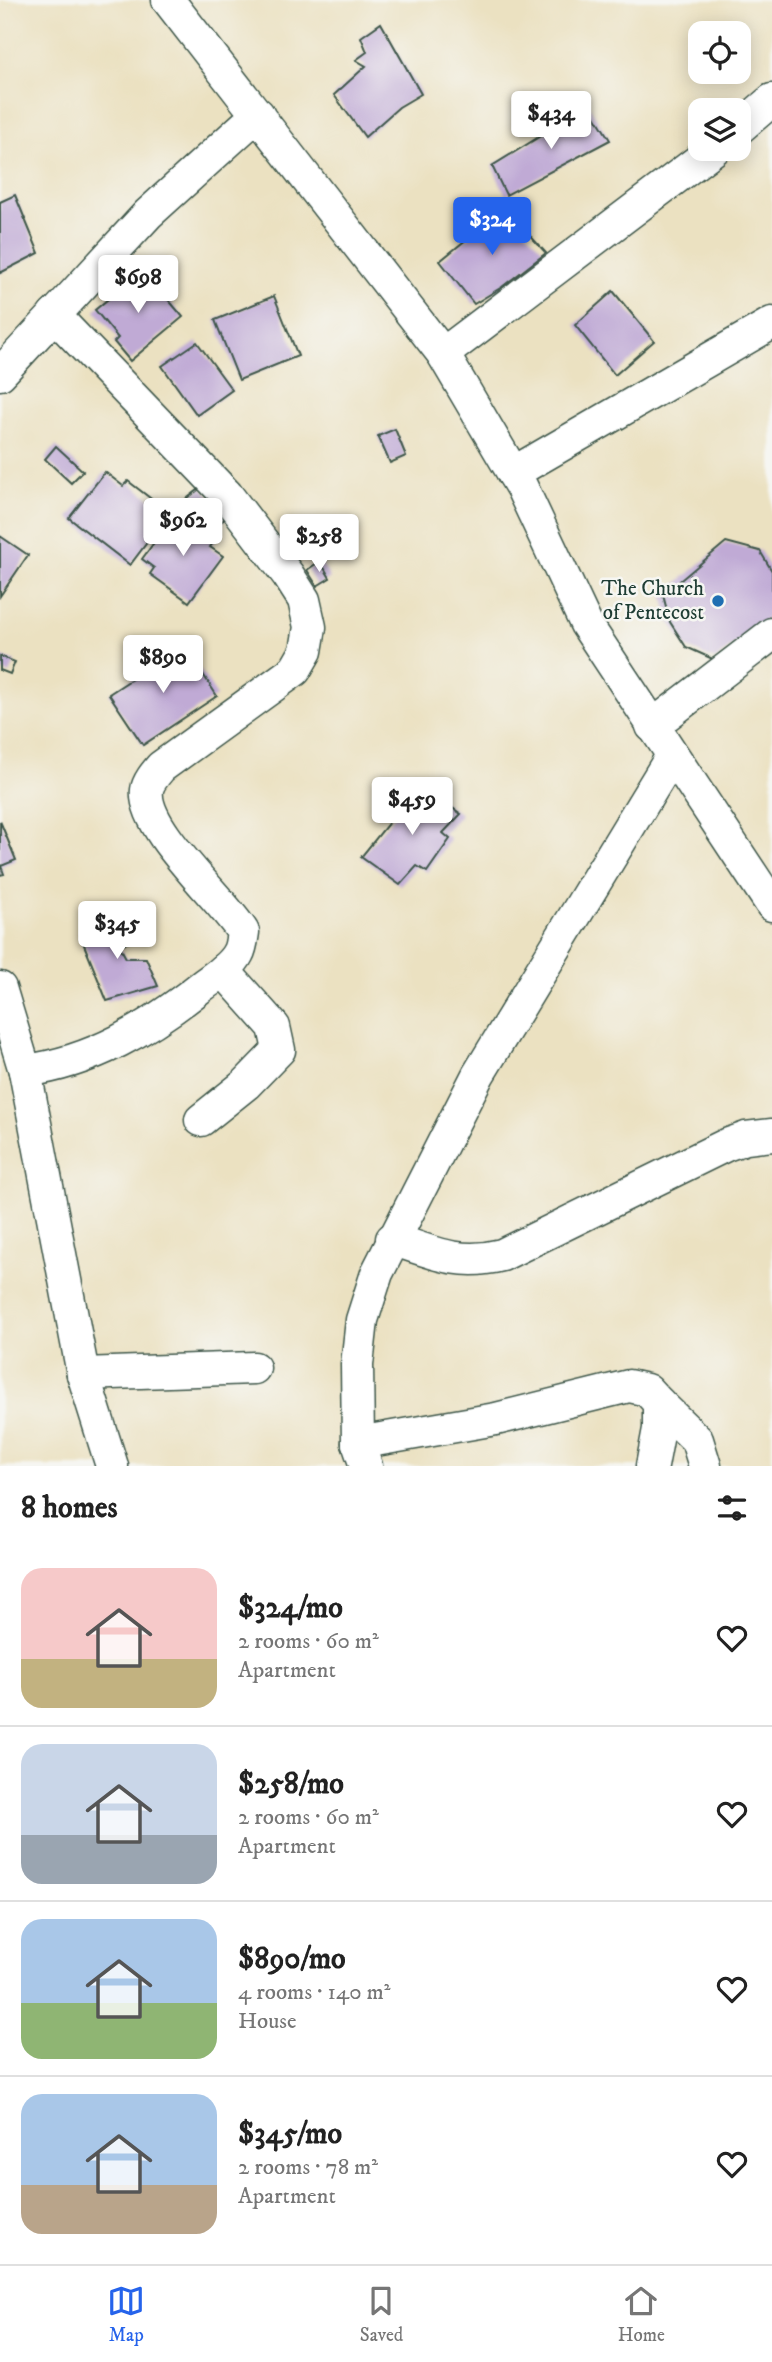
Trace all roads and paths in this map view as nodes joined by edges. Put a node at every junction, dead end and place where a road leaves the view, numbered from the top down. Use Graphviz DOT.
graph roads {
  1 [pos="168,0"];
  2 [pos="772,100"];
  3 [pos="258,114"];
  4 [pos="751,118"];
  5 [pos="698,161"];
  6 [pos="54,315"];
  7 [pos="772,323"];
  8 [pos="443,354"];
  9 [pos="0,374"];
  10 [pos="513,473"];
  11 [pos="772,634"];
  12 [pos="652,726"];
  13 [pos="672,756"];
  14 [pos="772,905"];
  15 [pos="222,970"];
  16 [pos="0,988"];
  17 [pos="25,1071"];
  18 [pos="201,1120"];
  19 [pos="772,1135"];
  20 [pos="392,1239"];
  21 [pos="254,1368"];
  22 [pos="83,1374"];
  23 [pos="659,1403"];
  24 [pos="362,1455"];
  25 [pos="112,1466"];
  26 [pos="652,1466"];
  27 [pos="705,1466"];
  1 -- 3 [label="street"];
  2 -- 4 [label="street"];
  3 -- 6 [label="street"];
  3 -- 8 [label="street"];
  5 -- 8 [label="street"];
  6 -- 9 [label="street"];
  6 -- 15 [label="street"];
  7 -- 10 [label="street"];
  8 -- 10 [label="street"];
  10 -- 12 [label="street"];
  11 -- 12 [label="street"];
  12 -- 13 [label="street"];
  13 -- 14 [label="street"];
  13 -- 20 [label="street"];
  15 -- 17 [label="street"];
  15 -- 18 [label="street"];
  16 -- 17 [label="street"];
  17 -- 22 [label="street"];
  19 -- 20 [label="street"];
  20 -- 24 [label="street"];
  21 -- 22 [label="street"];
  22 -- 25 [label="street"];
  23 -- 24 [label="street"];
  23 -- 26 [label="street"];
  23 -- 27 [label="street"];
}
